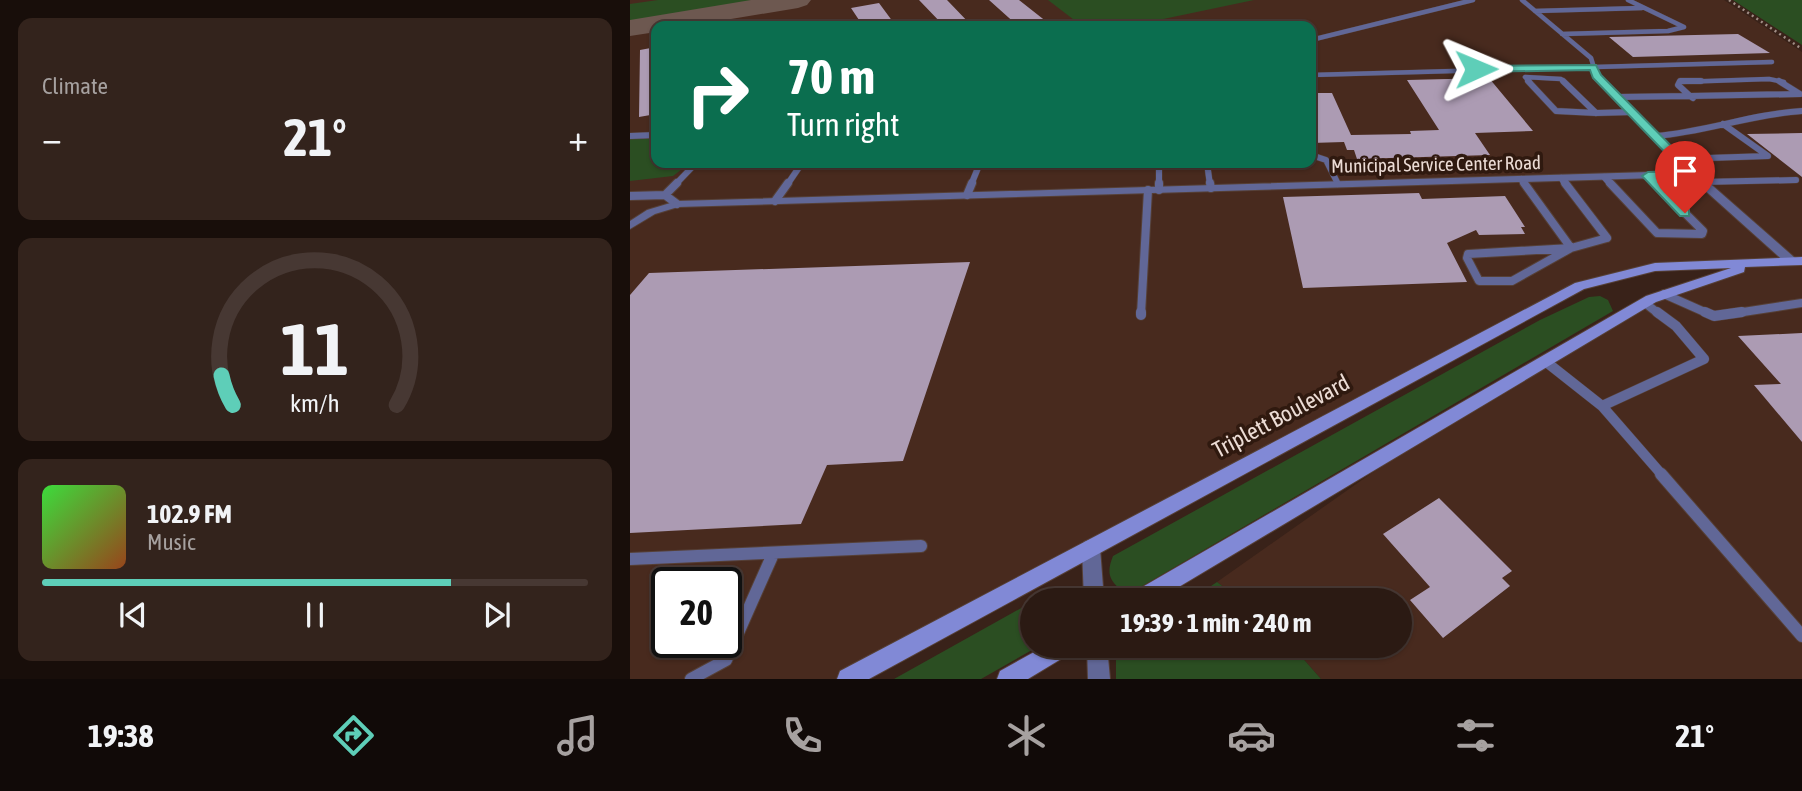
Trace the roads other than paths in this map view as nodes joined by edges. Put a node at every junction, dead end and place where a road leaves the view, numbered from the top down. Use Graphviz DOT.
graph roads {
  1 [pos="1473,0"];
  2 [pos="1522,0"];
  3 [pos="1628,0"];
  4 [pos="1644,8"];
  5 [pos="1535,10"];
  6 [pos="1562,34"];
  7 [pos="1316,39"];
  8 [pos="1772,62"];
  9 [pos="1595,71"];
  10 [pos="1316,75"];
  11 [pos="1618,97"];
  12 [pos="1693,98"];
  13 [pos="1802,111"];
  14 [pos="1633,112"];
  15 [pos="1596,113"];
  16 [pos="1723,124"];
  17 [pos="651,135"];
  18 [pos="630,136"];
  19 [pos="1656,136"];
  20 [pos="1316,155"];
  21 [pos="1678,159"];
  22 [pos="691,168"];
  23 [pos="798,168"];
  24 [pos="977,168"];
  25 [pos="1158,168"];
  26 [pos="1208,168"];
  27 [pos="1648,176"];
  28 [pos="1604,177"];
  29 [pos="1561,178"];
  30 [pos="1697,178"];
  31 [pos="1521,179"];
  32 [pos="1796,180"];
  33 [pos="1338,184"];
  34 [pos="1211,188"];
  35 [pos="1153,190"];
  36 [pos="665,195"];
  37 [pos="967,195"];
  38 [pos="630,196"];
  39 [pos="775,201"];
  40 [pos="677,204"];
  41 [pos="630,226"];
  42 [pos="1571,248"];
  43 [pos="1796,261"];
  44 [pos="1758,264"];
  45 [pos="1664,294"];
  46 [pos="1645,303"];
  47 [pos="1802,303"];
  48 [pos="1141,316"];
  49 [pos="1545,361"];
  50 [pos="1602,406"];
  51 [pos="921,547"];
  52 [pos="1091,548"];
  53 [pos="773,554"];
  54 [pos="630,558"];
  55 [pos="1093,588"];
  56 [pos="1159,588"];
  57 [pos="1802,636"];
  58 [pos="1045,658"];
  59 [pos="1098,658"];
  60 [pos="691,679"];
  61 [pos="848,679"];
  62 [pos="1009,679"];
  63 [pos="1099,679"];
  1 -- 7 [label="lane"];
  2 -- 5 [label="lane"];
  3 -- 4 [label="lane"];
  4 -- 5 [label="lane"];
  4 -- 6 [label="lane"];
  5 -- 6 [label="lane"];
  6 -- 9 [label="lane"];
  8 -- 9 [label="lane"];
  9 -- 10 [label="lane"];
  9 -- 11 [label="street"];
  11 -- 12 [label="lane"];
  11 -- 14 [label="street"];
  12 -- 12 [label="lane"];
  13 -- 16 [label="lane"];
  14 -- 15 [label="lane"];
  14 -- 19 [label="street"];
  15 -- 15 [label="lane"];
  16 -- 19 [label="lane"];
  16 -- 21 [label="lane"];
  17 -- 18 [label="lane"];
  19 -- 21 [label="street"];
  20 -- 33 [label="lane"];
  21 -- 30 [label="street"];
  22 -- 36 [label="lane"];
  23 -- 39 [label="lane"];
  24 -- 37 [label="lane"];
  25 -- 35 [label="lane"];
  26 -- 34 [label="lane"];
  27 -- 28 [label="street, Municipal Service Center Road"];
  27 -- 28 [label="lane"];
  27 -- 30 [label="street, Municipal Service Center Road"];
  28 -- 29 [label="street, Municipal Service Center Road"];
  29 -- 31 [label="street, Municipal Service Center Road"];
  29 -- 42 [label="lane"];
  30 -- 32 [label="lane"];
  30 -- 43 [label="street"];
  31 -- 33 [label="street, Municipal Service Center Road"];
  31 -- 42 [label="lane"];
  33 -- 34 [label="street, Municipal Service Center Road"];
  34 -- 35 [label="street, Municipal Service Center Road"];
  35 -- 37 [label="street, Municipal Service Center Road"];
  35 -- 48 [label="lane"];
  36 -- 38 [label="lane"];
  36 -- 40 [label="lane"];
  37 -- 39 [label="street, Municipal Service Center Road"];
  39 -- 40 [label="street, Municipal Service Center Road"];
  40 -- 41 [label="street, Municipal Service Center Road"];
  42 -- 42 [label="lane"];
  43 -- 44 [label="main road, Triplett Boulevard"];
  44 -- 45 [label="main road, Triplett Boulevard"];
  44 -- 52 [label="main road, Triplett Boulevard"];
  45 -- 46 [label="main road, Triplett Boulevard"];
  45 -- 47 [label="lane"];
  46 -- 49 [label="main road, Triplett Boulevard"];
  46 -- 50 [label="lane"];
  49 -- 50 [label="lane"];
  49 -- 56 [label="main road, Triplett Boulevard"];
  50 -- 57 [label="lane"];
  51 -- 53 [label="lane"];
  52 -- 55 [label="street"];
  52 -- 61 [label="main road, Triplett Boulevard"];
  53 -- 54 [label="lane"];
  53 -- 60 [label="lane"];
  58 -- 62 [label="main road"];
  59 -- 63 [label="street"];
}
